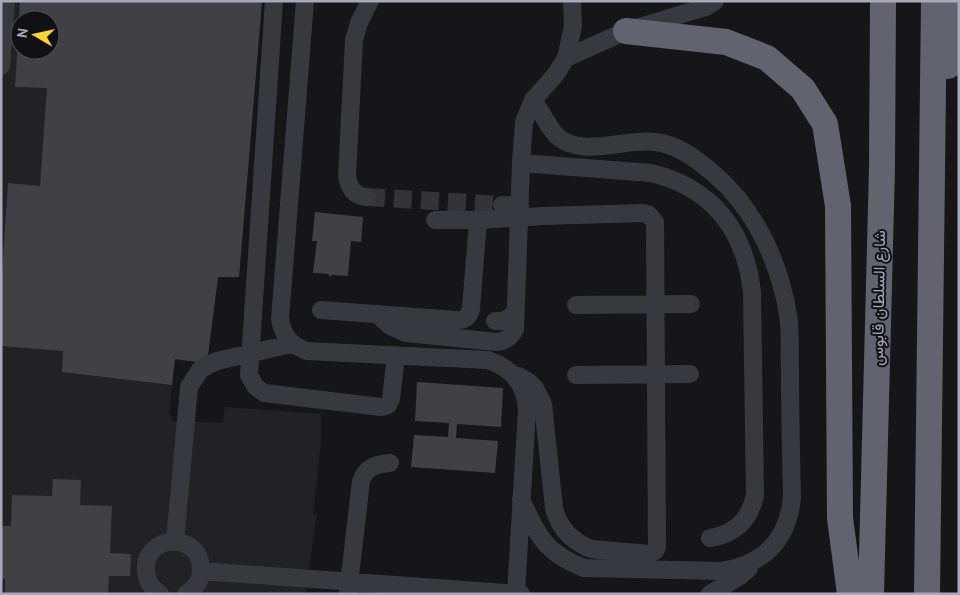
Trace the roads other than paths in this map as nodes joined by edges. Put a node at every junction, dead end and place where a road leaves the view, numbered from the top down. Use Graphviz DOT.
graph roads {
  1 [pos="6,1"];
  2 [pos="274,1"];
  3 [pos="305,1"];
  4 [pos="370,1"];
  5 [pos="572,1"];
  6 [pos="715,1"];
  7 [pos="883,1"];
  8 [pos="934,1"];
  9 [pos="954,1"];
  10 [pos="626,32"];
  11 [pos="566,58"];
  12 [pos="1,64"];
  13 [pos="533,100"];
  14 [pos="521,163"];
  15 [pos="367,197"];
  16 [pos="502,205"];
  17 [pos="520,206"];
  18 [pos="435,220"];
  19 [pos="478,220"];
  20 [pos="930,263"];
  21 [pos="656,304"];
  22 [pos="691,304"];
  23 [pos="576,305"];
  24 [pos="321,310"];
  25 [pos="377,314"];
  26 [pos="515,314"];
  27 [pos="495,321"];
  28 [pos="291,344"];
  29 [pos="250,353"];
  30 [pos="396,356"];
  31 [pos="513,374"];
  32 [pos="690,374"];
  33 [pos="576,375"];
  34 [pos="656,375"];
  35 [pos="390,464"];
  36 [pos="521,499"];
  37 [pos="710,538"];
  38 [pos="175,541"];
  39 [pos="760,557"];
  40 [pos="201,572"];
  41 [pos="276,585"];
  42 [pos="348,588"];
  43 [pos="516,593"];
  44 [pos="160,594"];
  45 [pos="186,594"];
  46 [pos="521,594"];
  47 [pos="710,594"];
  48 [pos="850,594"];
  49 [pos="871,594"];
  50 [pos="927,594"];
  1 -- 12 [label="street"];
  2 -- 29 [label="street"];
  3 -- 28 [label="street"];
  4 -- 15 [label="street"];
  5 -- 11 [label="street"];
  6 -- 10 [label="street"];
  7 -- 49 [label="highway, شارع السلطان قابوس"];
  8 -- 20 [label="highway"];
  9 -- 20 [label="highway"];
  10 -- 11 [label="street"];
  10 -- 48 [label="highway"];
  11 -- 13 [label="street"];
  13 -- 14 [label="street"];
  13 -- 39 [label="street"];
  14 -- 17 [label="street"];
  14 -- 37 [label="street"];
  16 -- 17 [label="street"];
  17 -- 26 [label="street"];
  18 -- 19 [label="street"];
  19 -- 21 [label="street, bridge"];
  19 -- 25 [label="street"];
  20 -- 50 [label="highway"];
  21 -- 22 [label="street"];
  21 -- 23 [label="street"];
  21 -- 34 [label="street"];
  24 -- 25 [label="street"];
  25 -- 26 [label="street"];
  26 -- 27 [label="street"];
  28 -- 29 [label="street"];
  28 -- 30 [label="street"];
  29 -- 30 [label="street"];
  29 -- 38 [label="street"];
  30 -- 31 [label="street"];
  31 -- 34 [label="street"];
  31 -- 36 [label="street"];
  32 -- 34 [label="street"];
  33 -- 34 [label="street"];
  35 -- 42 [label="street"];
  36 -- 39 [label="street"];
  36 -- 43 [label="street"];
  38 -- 40 [label="street"];
  38 -- 44 [label="street"];
  39 -- 47 [label="street"];
  40 -- 41 [label="street"];
  40 -- 45 [label="street"];
  41 -- 42 [label="street"];
  42 -- 43 [label="street"];
  43 -- 46 [label="street"];
}
